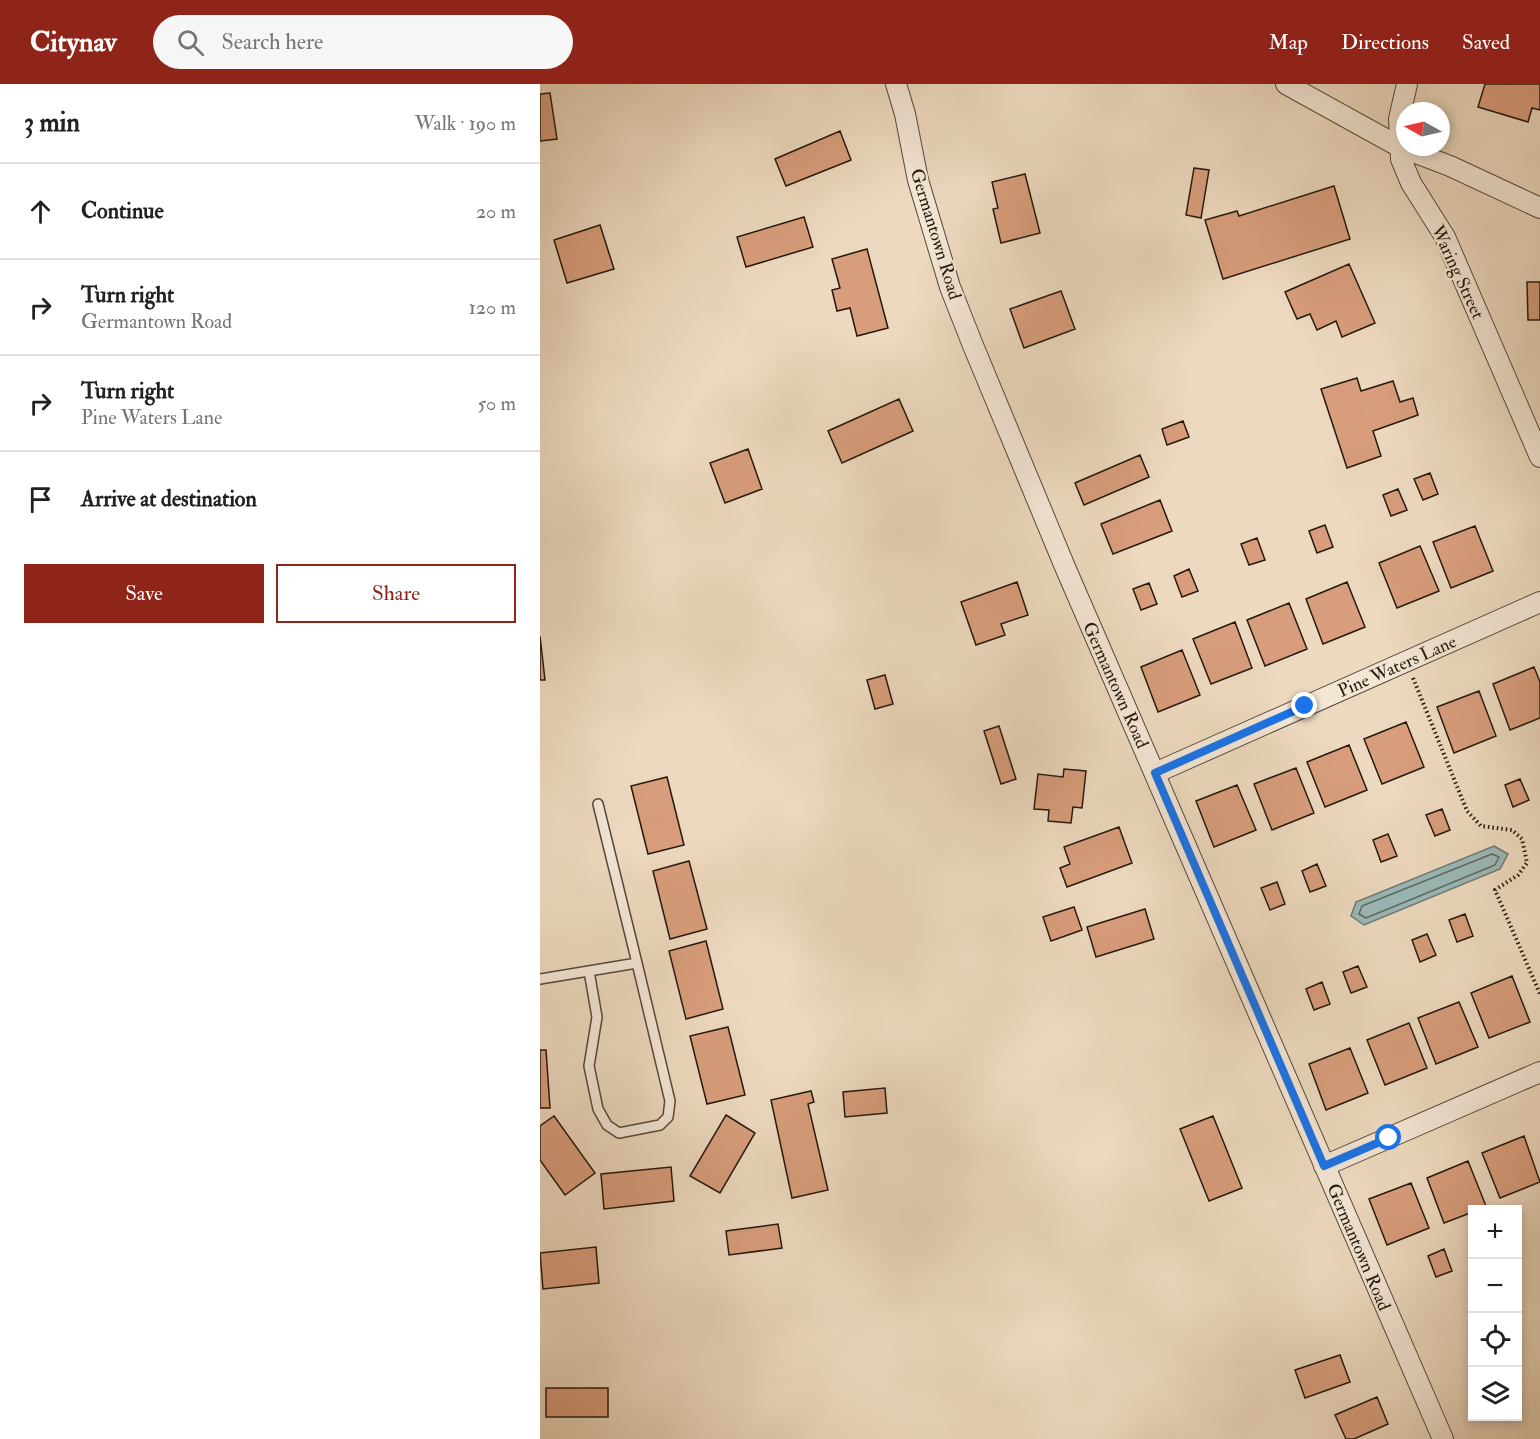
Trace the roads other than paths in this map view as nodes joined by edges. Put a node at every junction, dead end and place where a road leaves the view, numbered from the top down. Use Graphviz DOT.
graph roads {
  1 [pos="896,84"];
  2 [pos="1286,84"];
  3 [pos="1407,84"];
  4 [pos="1403,102"];
  5 [pos="1396,145"];
  6 [pos="1401,156"];
  7 [pos="1424,156"];
  8 [pos="1540,208"];
  9 [pos="1540,457"];
  10 [pos="1540,602"];
  11 [pos="1155,773"];
  12 [pos="598,804"];
  13 [pos="637,963"];
  14 [pos="589,971"];
  15 [pos="540,979"];
  16 [pos="1540,1072"];
  17 [pos="1324,1166"];
  18 [pos="1443,1439"];
  1 -- 11 [label="street, Germantown Road"];
  2 -- 5 [label="street"];
  3 -- 4 [label="street, Waring Street"];
  6 -- 9 [label="street, Waring Street"];
  7 -- 8 [label="street"];
  10 -- 11 [label="street, Pine Waters Lane"];
  11 -- 17 [label="street, Germantown Road"];
  12 -- 13 [label="lane"];
  13 -- 14 [label="lane"];
  13 -- 14 [label="lane"];
  14 -- 15 [label="lane"];
  16 -- 17 [label="street"];
  17 -- 18 [label="street, Germantown Road"];
}
